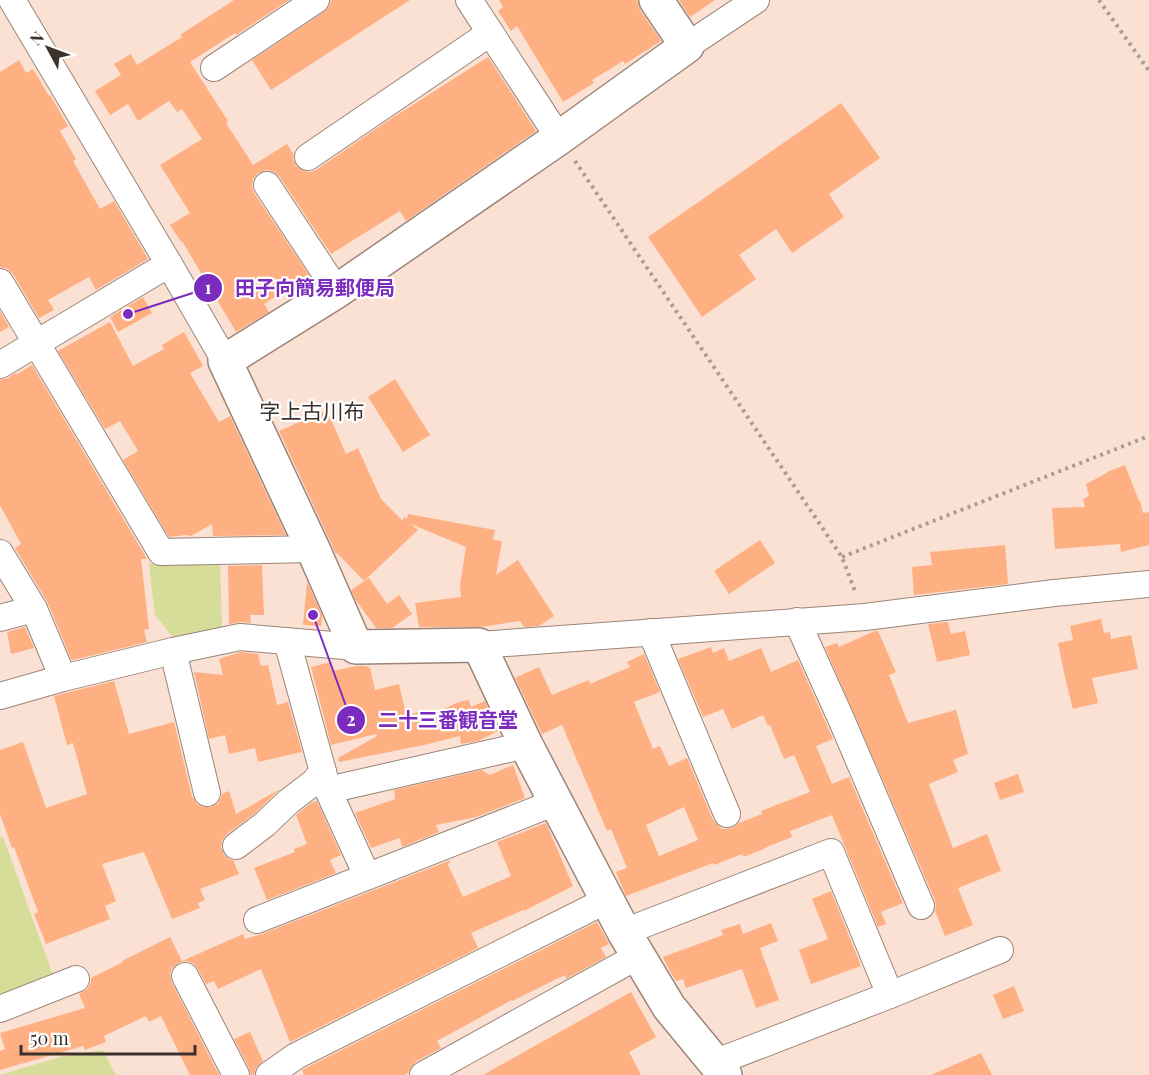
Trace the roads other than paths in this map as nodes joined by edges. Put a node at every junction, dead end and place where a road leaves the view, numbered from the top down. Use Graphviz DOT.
graph roads {
  1 [pos="12,0"];
  2 [pos="316,0"];
  3 [pos="469,0"];
  4 [pos="656,0"];
  5 [pos="756,0"];
  6 [pos="490,33"];
  7 [pos="687,46"];
  8 [pos="214,68"];
  9 [pos="559,138"];
  10 [pos="308,157"];
  11 [pos="267,185"];
  12 [pos="169,264"];
  13 [pos="0,282"];
  14 [pos="337,291"];
  15 [pos="36,344"];
  16 [pos="225,361"];
  17 [pos="0,365"];
  18 [pos="313,549"];
  19 [pos="0,553"];
  20 [pos="1149,584"];
  21 [pos="34,609"];
  22 [pos="0,618"];
  23 [pos="797,621"];
  24 [pos="651,632"];
  25 [pos="287,641"];
  26 [pos="479,645"];
  27 [pos="356,647"];
  28 [pos="173,651"];
  29 [pos="63,678"];
  30 [pos="0,696"];
  31 [pos="526,745"];
  32 [pos="325,780"];
  33 [pos="207,793"];
  34 [pos="556,802"];
  35 [pos="727,814"];
  36 [pos="236,846"];
  37 [pos="368,876"];
  38 [pos="607,900"];
  39 [pos="921,906"];
  40 [pos="257,920"];
  41 [pos="631,944"];
  42 [pos="1000,950"];
  43 [pos="185,976"];
  44 [pos="76,980"];
  45 [pos="890,995"];
  46 [pos="0,1008"];
  47 [pos="719,1069"];
  48 [pos="236,1075"];
  49 [pos="269,1075"];
  50 [pos="423,1075"];
  1 -- 12 [label="street"];
  2 -- 8 [label="street"];
  3 -- 6 [label="street"];
  4 -- 7 [label="street"];
  5 -- 7 [label="street"];
  6 -- 9 [label="street"];
  6 -- 10 [label="street"];
  7 -- 9 [label="street"];
  9 -- 14 [label="street"];
  11 -- 14 [label="street"];
  12 -- 15 [label="street"];
  12 -- 16 [label="street"];
  13 -- 15 [label="street"];
  14 -- 16 [label="street"];
  15 -- 17 [label="street"];
  15 -- 18 [label="street"];
  16 -- 18 [label="street"];
  18 -- 27 [label="street"];
  19 -- 21 [label="street"];
  20 -- 23 [label="street"];
  21 -- 22 [label="street"];
  21 -- 29 [label="street"];
  23 -- 24 [label="street"];
  23 -- 39 [label="street"];
  24 -- 26 [label="street"];
  24 -- 35 [label="street"];
  25 -- 27 [label="street"];
  25 -- 28 [label="street"];
  25 -- 32 [label="street"];
  26 -- 27 [label="street"];
  26 -- 31 [label="street"];
  28 -- 29 [label="street"];
  28 -- 33 [label="street"];
  29 -- 30 [label="street"];
  31 -- 32 [label="street"];
  31 -- 34 [label="street"];
  32 -- 36 [label="street"];
  32 -- 37 [label="street"];
  34 -- 37 [label="street"];
  34 -- 38 [label="street"];
  37 -- 40 [label="street"];
  38 -- 41 [label="street"];
  38 -- 49 [label="street"];
  41 -- 45 [label="street"];
  41 -- 47 [label="street"];
  41 -- 50 [label="street"];
  42 -- 45 [label="street"];
  43 -- 48 [label="street"];
  44 -- 46 [label="street"];
  45 -- 47 [label="street"];
}
